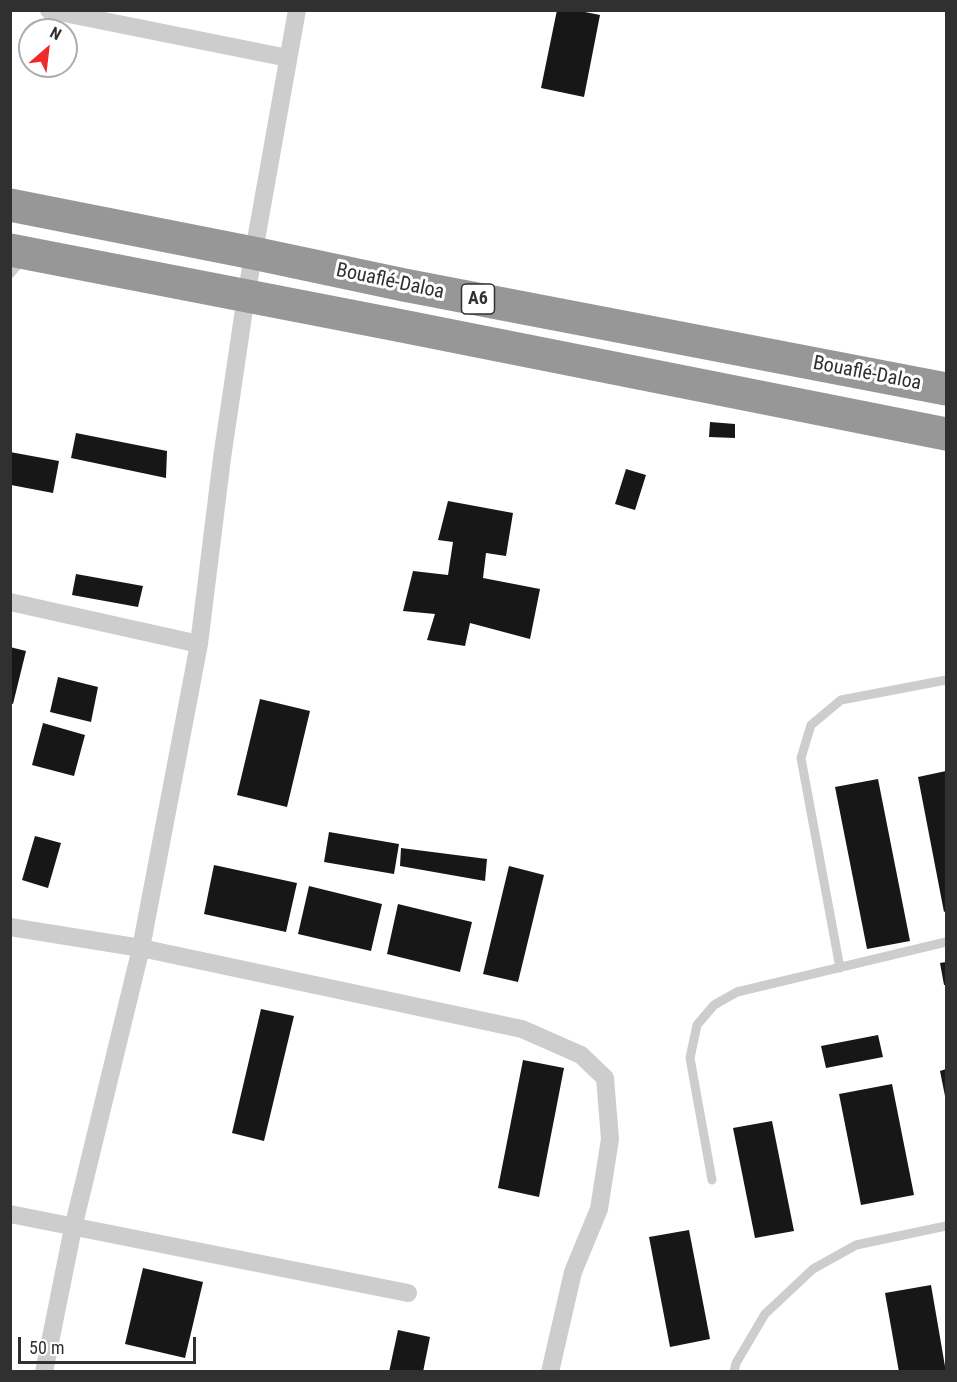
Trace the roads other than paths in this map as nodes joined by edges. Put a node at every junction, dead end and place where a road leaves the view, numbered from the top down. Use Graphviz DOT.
graph roads {
  1 [pos="49,10"];
  2 [pos="297,10"];
  3 [pos="288,58"];
  4 [pos="10,205"];
  5 [pos="253,253"];
  6 [pos="16,259"];
  7 [pos="246,296"];
  8 [pos="946,389"];
  9 [pos="946,434"];
  10 [pos="10,602"];
  11 [pos="198,644"];
  12 [pos="946,680"];
  13 [pos="10,927"];
  14 [pos="946,942"];
  15 [pos="141,948"];
  16 [pos="840,968"];
  17 [pos="712,1180"];
  18 [pos="10,1214"];
  19 [pos="946,1226"];
  20 [pos="73,1228"];
  21 [pos="408,1293"];
  22 [pos="44,1371"];
  23 [pos="550,1371"];
  24 [pos="734,1371"];
  1 -- 3 [label="street"];
  2 -- 3 [label="street"];
  3 -- 5 [label="street"];
  4 -- 5 [label="highway, Bouaflé-Daloa / A6"];
  5 -- 7 [label="street"];
  5 -- 8 [label="highway, Bouaflé-Daloa / A6"];
  6 -- 7 [label="highway, Bouaflé-Daloa / A6"];
  7 -- 9 [label="highway, Bouaflé-Daloa / A6"];
  7 -- 11 [label="street"];
  10 -- 11 [label="street"];
  11 -- 15 [label="street"];
  12 -- 16 [label="lane"];
  13 -- 15 [label="street"];
  14 -- 16 [label="lane"];
  15 -- 20 [label="street"];
  15 -- 23 [label="street"];
  16 -- 17 [label="lane"];
  18 -- 20 [label="street"];
  19 -- 24 [label="lane"];
  20 -- 21 [label="street"];
  20 -- 22 [label="street"];
}
